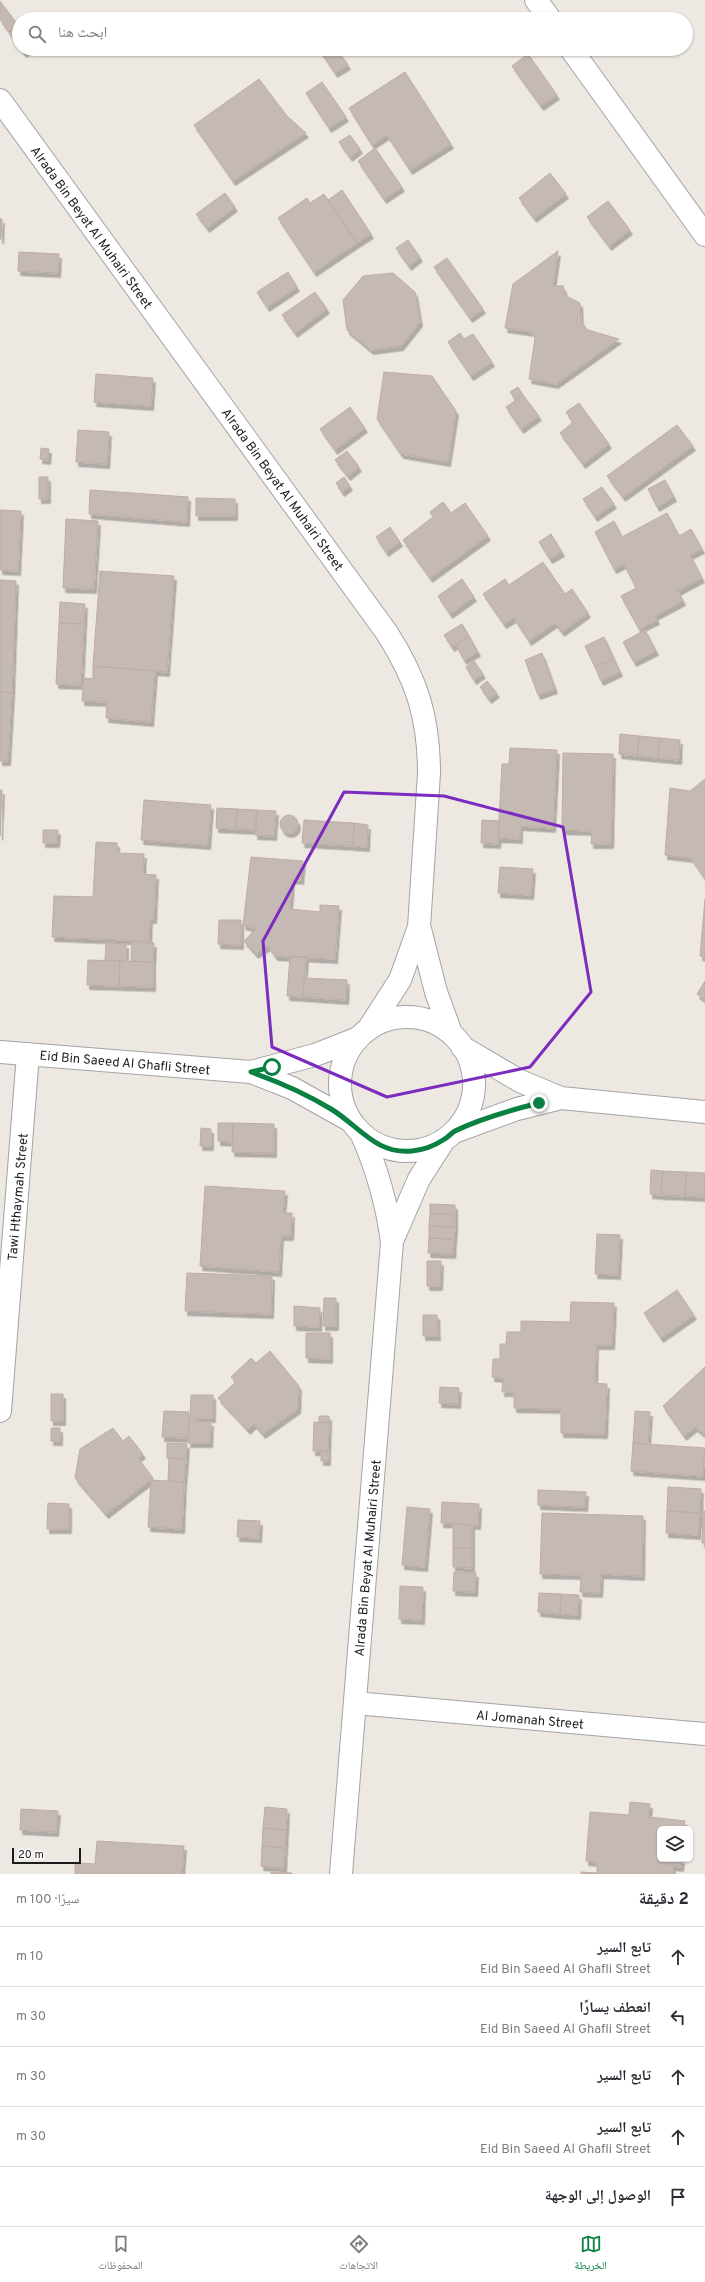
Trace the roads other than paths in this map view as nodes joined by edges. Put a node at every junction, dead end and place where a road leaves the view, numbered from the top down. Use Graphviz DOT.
graph roads {
  1 [pos="536,0"];
  2 [pos="545,12"];
  3 [pos="576,56"];
  4 [pos="0,100"];
  5 [pos="705,235"];
  6 [pos="419,927"];
  7 [pos="363,1033"];
  8 [pos="457,1040"];
  9 [pos="0,1052"];
  10 [pos="28,1054"];
  11 [pos="251,1072"];
  12 [pos="561,1098"];
  13 [pos="705,1112"];
  14 [pos="356,1128"];
  15 [pos="449,1136"];
  16 [pos="392,1242"];
  17 [pos="0,1411"];
  18 [pos="355,1704"];
  19 [pos="705,1734"];
  20 [pos="341,1874"];
  1 -- 2 [label="street"];
  3 -- 5 [label="street"];
  4 -- 6 [label="street, Alrada Bin Beyat Al Muhairi Street"];
  6 -- 7 [label="street, Alrada Bin Beyat Al Muhairi Street"];
  6 -- 8 [label="street, Alrada Bin Beyat Al Muhairi Street"];
  7 -- 8 [label="street"];
  7 -- 11 [label="street, Eid Bin Saeed Al Ghafli Street"];
  7 -- 14 [label="street"];
  8 -- 12 [label="street"];
  8 -- 15 [label="street"];
  9 -- 10 [label="street, Eid Bin Saeed Al Ghafli Street"];
  10 -- 11 [label="street, Eid Bin Saeed Al Ghafli Street"];
  10 -- 17 [label="street, Tawi Hthaymah Street"];
  11 -- 14 [label="street, Eid Bin Saeed Al Ghafli Street"];
  12 -- 13 [label="street"];
  12 -- 15 [label="street"];
  14 -- 15 [label="street"];
  14 -- 16 [label="street, Alrada Bin Beyat Al Muhairi Street"];
  15 -- 16 [label="street, Alrada Bin Beyat Al Muhairi Street"];
  16 -- 18 [label="street, Alrada Bin Beyat Al Muhairi Street"];
  18 -- 19 [label="street, Al Jomanah Street"];
  18 -- 20 [label="street, Alrada Bin Beyat Al Muhairi Street"];
}
